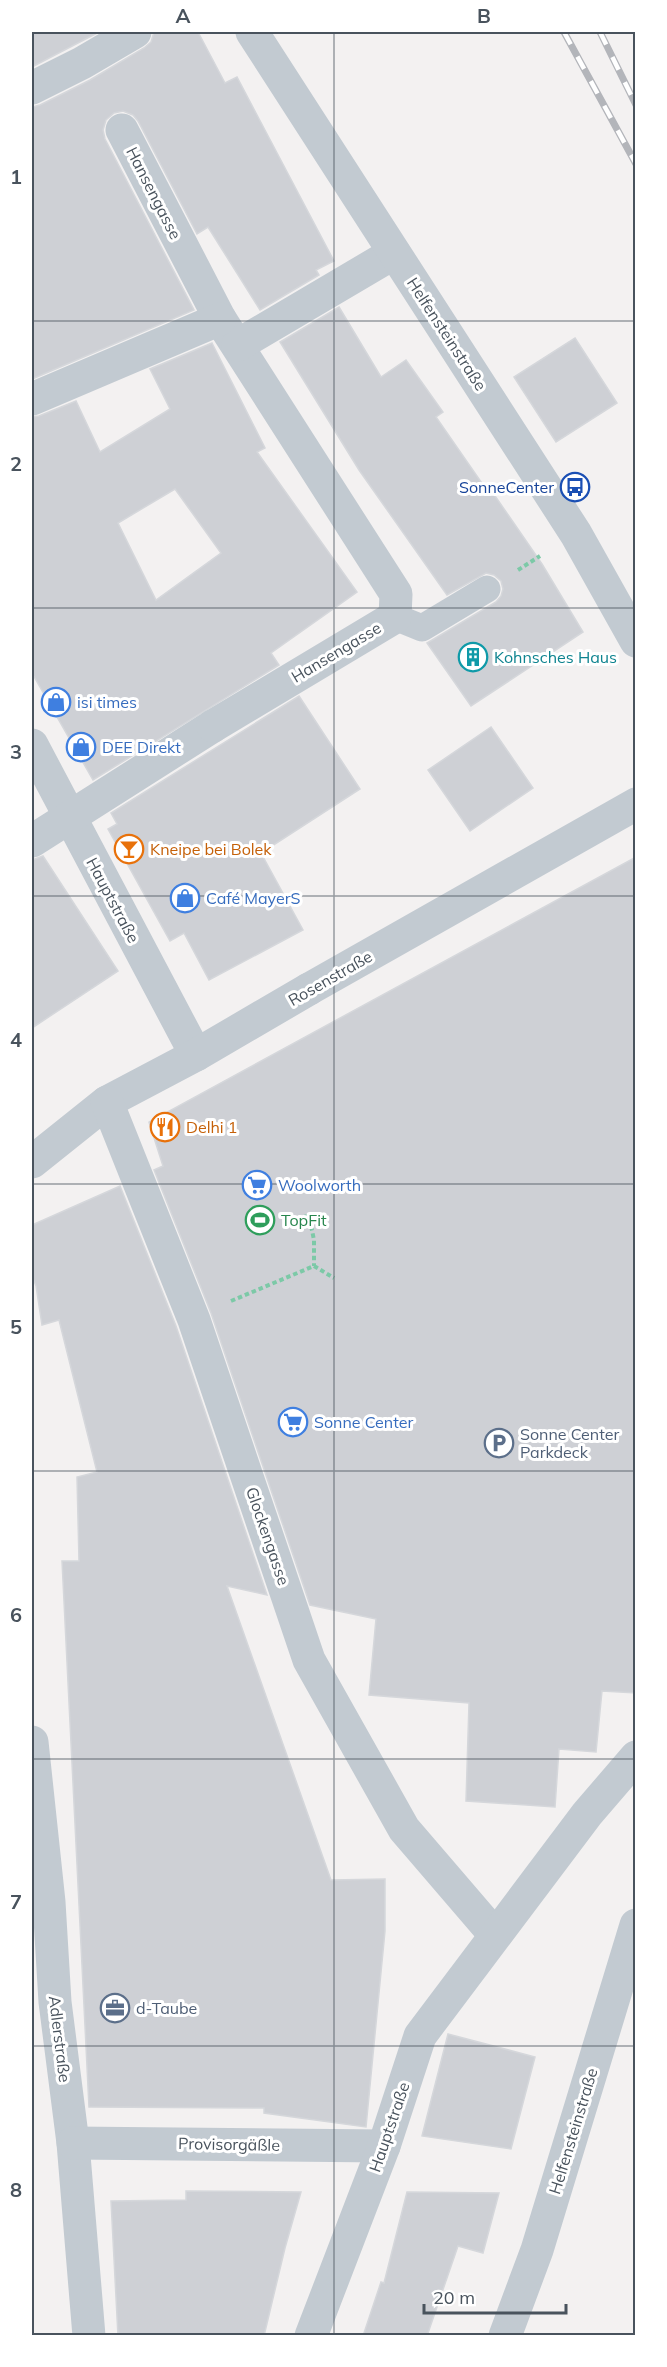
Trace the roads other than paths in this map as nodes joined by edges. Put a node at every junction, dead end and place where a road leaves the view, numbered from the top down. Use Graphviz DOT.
graph roads {
  1 [pos="135,32"];
  2 [pos="252,32"];
  3 [pos="32,88"];
  4 [pos="122,130"];
  5 [pos="394,253"];
  6 [pos="229,332"];
  7 [pos="32,399"];
  8 [pos="487,589"];
  9 [pos="395,617"];
  10 [pos="636,641"];
  11 [pos="32,745"];
  12 [pos="636,804"];
  13 [pos="69,817"];
  14 [pos="32,841"];
  15 [pos="196,1055"];
  16 [pos="106,1102"];
  17 [pos="32,1162"];
  18 [pos="32,1742"];
  19 [pos="636,1758"];
  20 [pos="636,1925"];
  21 [pos="495,1935"];
  22 [pos="74,2143"];
  23 [pos="384,2146"];
  24 [pos="89,2336"];
  25 [pos="311,2336"];
  26 [pos="505,2336"];
  1 -- 3 [label="street"];
  2 -- 5 [label="street, Helfensteinstraße"];
  4 -- 6 [label="street, Hansengasse"];
  5 -- 6 [label="street"];
  5 -- 10 [label="street, Helfensteinstraße"];
  6 -- 7 [label="street"];
  6 -- 9 [label="street, Hansengasse"];
  8 -- 9 [label="lane"];
  9 -- 13 [label="street, Hansengasse"];
  11 -- 13 [label="street, Hauptstraße"];
  12 -- 15 [label="street, Rosenstraße"];
  13 -- 14 [label="street, Hansengasse"];
  13 -- 15 [label="street, Hauptstraße"];
  15 -- 16 [label="street, Rosenstraße"];
  16 -- 17 [label="street, Rosenstraße"];
  16 -- 21 [label="street, Glockengasse"];
  18 -- 22 [label="street, Adlerstraße"];
  19 -- 21 [label="street"];
  20 -- 26 [label="street, Helfensteinstraße"];
  21 -- 23 [label="street, Hauptstraße"];
  22 -- 23 [label="street, Provisorgäßle"];
  22 -- 24 [label="street, Adlerstraße"];
  23 -- 25 [label="street, Hauptstraße"];
}
